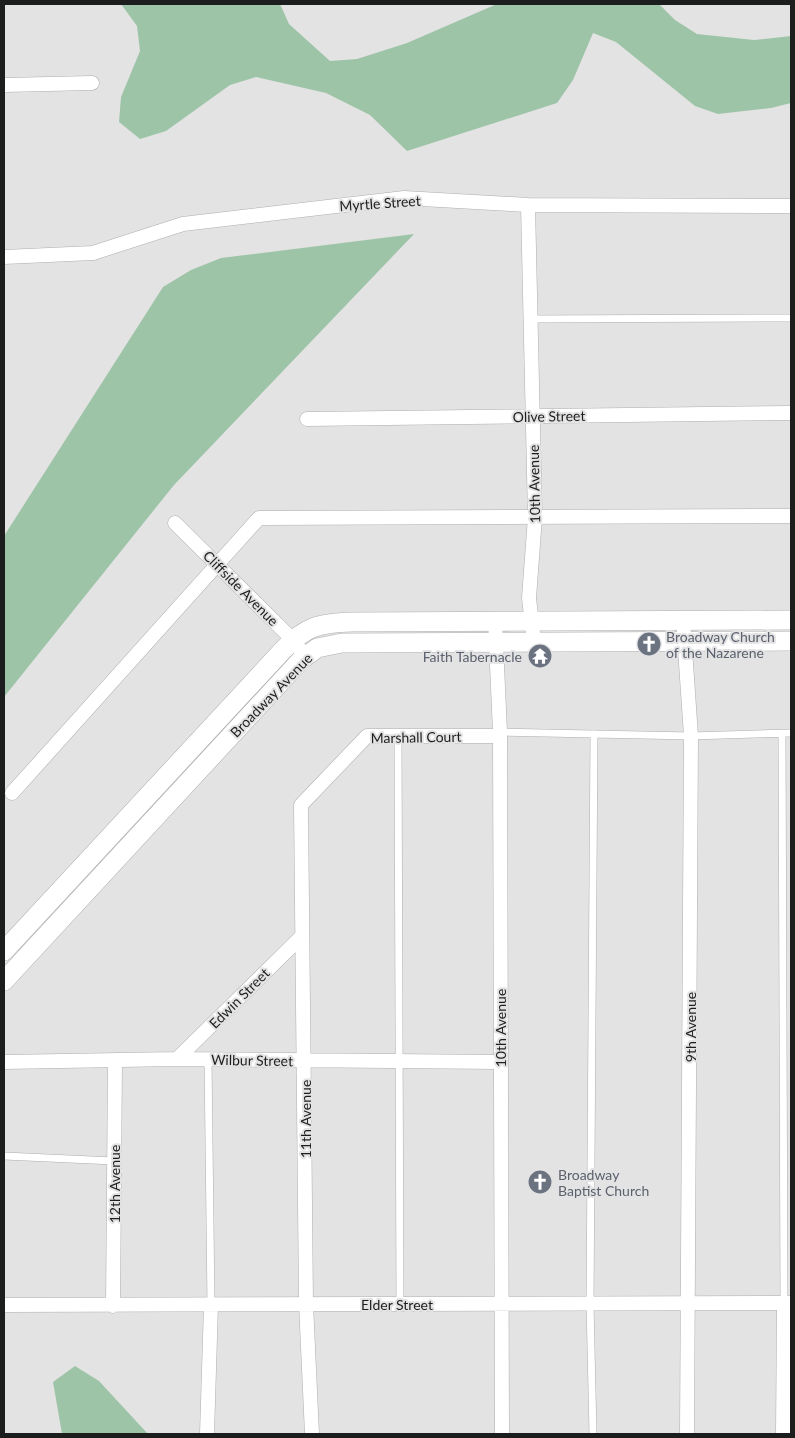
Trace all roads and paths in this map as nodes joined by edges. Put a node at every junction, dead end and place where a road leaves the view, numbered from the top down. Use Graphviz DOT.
graph roads {
  1 [pos="92,83"];
  2 [pos="4,85"];
  3 [pos="528,206"];
  4 [pos="791,206"];
  5 [pos="4,257"];
  6 [pos="791,318"];
  7 [pos="530,319"];
  8 [pos="791,413"];
  9 [pos="533,416"];
  10 [pos="306,419"];
  11 [pos="791,516"];
  12 [pos="535,517"];
  13 [pos="175,523"];
  14 [pos="218,566"];
  15 [pos="684,620"];
  16 [pos="791,620"];
  17 [pos="495,621"];
  18 [pos="532,621"];
  19 [pos="293,640"];
  20 [pos="684,641"];
  21 [pos="791,641"];
  22 [pos="495,642"];
  23 [pos="534,642"];
  24 [pos="305,656"];
  25 [pos="782,733"];
  26 [pos="791,733"];
  27 [pos="500,734"];
  28 [pos="594,734"];
  29 [pos="398,736"];
  30 [pos="691,736"];
  31 [pos="12,793"];
  32 [pos="301,805"];
  33 [pos="302,936"];
  34 [pos="4,951"];
  35 [pos="4,981"];
  36 [pos="177,1059"];
  37 [pos="208,1059"];
  38 [pos="305,1060"];
  39 [pos="4,1062"];
  40 [pos="115,1062"];
  41 [pos="398,1062"];
  42 [pos="500,1062"];
  43 [pos="4,1156"];
  44 [pos="114,1161"];
  45 [pos="788,1303"];
  46 [pos="306,1304"];
  47 [pos="400,1304"];
  48 [pos="501,1304"];
  49 [pos="590,1304"];
  50 [pos="688,1304"];
  51 [pos="211,1305"];
  52 [pos="4,1306"];
  53 [pos="113,1306"];
  54 [pos="207,1434"];
  55 [pos="312,1434"];
  56 [pos="502,1434"];
  57 [pos="593,1434"];
  58 [pos="687,1434"];
  59 [pos="783,1434"];
  1 -- 2 [label="street"];
  3 -- 4 [label="street, Myrtle Street"];
  3 -- 5 [label="street, Myrtle Street"];
  3 -- 7 [label="street, 10th Avenue"];
  6 -- 7 [label="lane"];
  7 -- 9 [label="street, 10th Avenue"];
  8 -- 9 [label="street, Olive Street"];
  9 -- 10 [label="street, Olive Street"];
  9 -- 12 [label="street, 10th Avenue"];
  11 -- 12 [label="street"];
  12 -- 14 [label="street"];
  12 -- 18 [label="street, 10th Avenue"];
  13 -- 14 [label="street, Cliffside Avenue"];
  14 -- 19 [label="street, Cliffside Avenue"];
  14 -- 31 [label="street"];
  15 -- 16 [label="main road, Broadway Avenue"];
  15 -- 18 [label="main road, Broadway Avenue"];
  15 -- 20 [label="street, 9th Avenue"];
  17 -- 18 [label="main road, Broadway Avenue"];
  17 -- 19 [label="main road, Broadway Avenue"];
  17 -- 22 [label="street, 10th Avenue"];
  18 -- 23 [label="street, 10th Avenue"];
  19 -- 24 [label="street, Cliffside Avenue"];
  19 -- 34 [label="main road, Broadway Avenue"];
  20 -- 21 [label="main road, Broadway Avenue"];
  20 -- 23 [label="main road, Broadway Avenue"];
  20 -- 30 [label="street, 9th Avenue"];
  22 -- 23 [label="main road, Broadway Avenue"];
  22 -- 24 [label="main road, Broadway Avenue"];
  22 -- 27 [label="street, 10th Avenue"];
  24 -- 35 [label="main road, Broadway Avenue"];
  25 -- 26 [label="lane"];
  25 -- 30 [label="lane"];
  25 -- 45 [label="lane"];
  27 -- 28 [label="lane"];
  27 -- 29 [label="street, Marshall Court"];
  27 -- 42 [label="street, 10th Avenue"];
  28 -- 30 [label="lane"];
  28 -- 49 [label="lane"];
  29 -- 32 [label="street, Marshall Court"];
  29 -- 41 [label="lane"];
  30 -- 50 [label="street, 9th Avenue"];
  32 -- 33 [label="street, 11th Avenue"];
  33 -- 36 [label="street, Edwin Street"];
  33 -- 38 [label="street, 11th Avenue"];
  36 -- 37 [label="street, Wilbur Street"];
  36 -- 40 [label="street, Wilbur Street"];
  37 -- 38 [label="street, Wilbur Street"];
  37 -- 51 [label="lane"];
  38 -- 41 [label="street, Wilbur Street"];
  38 -- 46 [label="street, 11th Avenue"];
  39 -- 40 [label="street, Wilbur Street"];
  40 -- 44 [label="street, 12th Avenue"];
  41 -- 42 [label="street, Wilbur Street"];
  41 -- 47 [label="lane"];
  42 -- 48 [label="street, 10th Avenue"];
  43 -- 44 [label="lane"];
  44 -- 53 [label="street, 12th Avenue"];
  45 -- 50 [label="street, Elder Street"];
  45 -- 59 [label="street"];
  46 -- 47 [label="street, Elder Street"];
  46 -- 51 [label="street, Elder Street"];
  46 -- 55 [label="street, 11th Avenue"];
  47 -- 48 [label="street, Elder Street"];
  48 -- 49 [label="street, Elder Street"];
  48 -- 56 [label="street, 10th Avenue"];
  49 -- 50 [label="street, Elder Street"];
  49 -- 57 [label="lane"];
  50 -- 58 [label="street, 9th Avenue"];
  51 -- 53 [label="street, Elder Street"];
  51 -- 54 [label="street"];
  52 -- 53 [label="street, Elder Street"];
}
